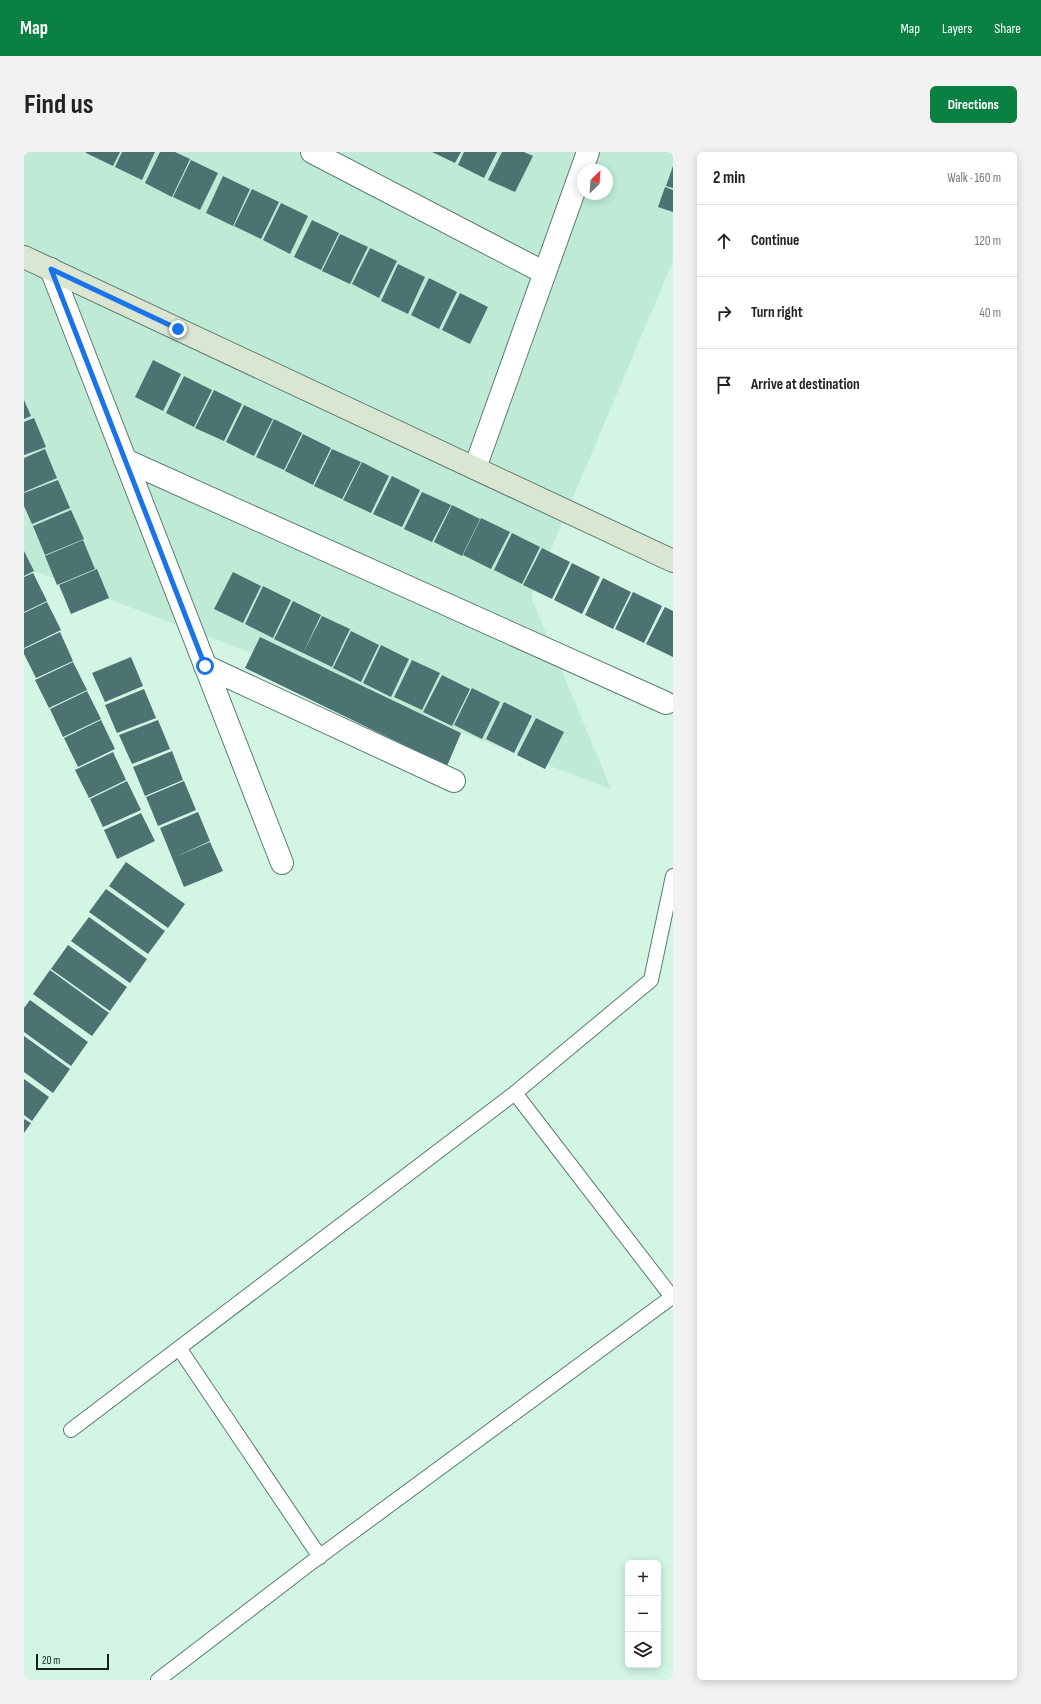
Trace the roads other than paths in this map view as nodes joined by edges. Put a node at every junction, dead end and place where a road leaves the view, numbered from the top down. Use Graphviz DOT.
graph roads {
  1 [pos="312,152"];
  2 [pos="588,152"];
  3 [pos="24,257"];
  4 [pos="51,269"];
  5 [pos="545,273"];
  6 [pos="125,460"];
  7 [pos="475,468"];
  8 [pos="673,561"];
  9 [pos="205,666"];
  10 [pos="666,703"];
  11 [pos="454,781"];
  12 [pos="282,863"];
  13 [pos="673,876"];
  14 [pos="515,1093"];
  15 [pos="179,1348"];
  16 [pos="71,1430"];
  17 [pos="320,1556"];
  18 [pos="158,1680"];
  1 -- 5 [label="street"];
  2 -- 5 [label="street"];
  3 -- 4 [label="street"];
  4 -- 6 [label="street"];
  4 -- 7 [label="street"];
  5 -- 7 [label="street"];
  6 -- 9 [label="street"];
  6 -- 10 [label="street"];
  7 -- 8 [label="street"];
  9 -- 11 [label="street"];
  9 -- 12 [label="street"];
  13 -- 14 [label="lane"];
  14 -- 15 [label="lane"];
  14 -- 17 [label="lane"];
  15 -- 16 [label="lane"];
  15 -- 17 [label="lane"];
  17 -- 18 [label="lane"];
}
